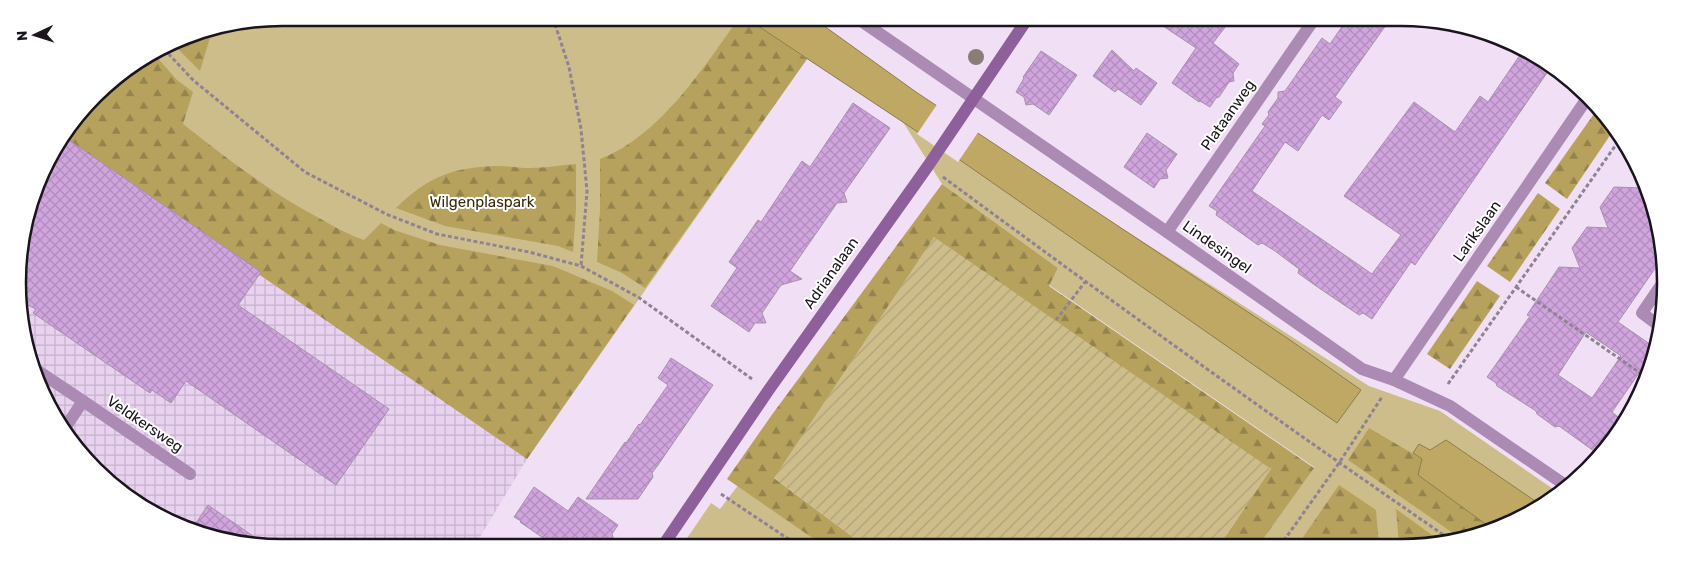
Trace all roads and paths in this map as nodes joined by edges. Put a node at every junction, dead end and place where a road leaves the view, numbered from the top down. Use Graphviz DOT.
graph roads {
  1 [pos="556,26"];
  2 [pos="867,26"];
  3 [pos="1023,26"];
  4 [pos="1309,26"];
  5 [pos="168,53"];
  6 [pos="1584,103"];
  7 [pos="969,104"];
  8 [pos="1616,144"];
  9 [pos="931,161"];
  10 [pos="1167,232"];
  11 [pos="581,266"];
  12 [pos="1085,282"];
  13 [pos="1516,288"];
  14 [pos="1656,292"];
  15 [pos="1056,320"];
  16 [pos="1654,322"];
  17 [pos="1640,373"];
  18 [pos="44,376"];
  19 [pos="1394,380"];
  20 [pos="768,391"];
  21 [pos="1436,400"];
  22 [pos="83,402"];
  23 [pos="69,424"];
  24 [pos="1339,463"];
  25 [pos="190,474"];
  26 [pos="1561,482"];
  27 [pos="706,483"];
  28 [pos="1444,535"];
  29 [pos="668,539"];
  30 [pos="789,539"];
  31 [pos="1285,539"];
  1 -- 11 [label="path"];
  2 -- 7 [label="street, Lindesingel"];
  3 -- 7 [label="street, Adrianalaan"];
  4 -- 10 [label="street, Plataanweg"];
  5 -- 11 [label="path"];
  6 -- 19 [label="street, Larikslaan"];
  7 -- 9 [label="street, Adrianalaan"];
  7 -- 10 [label="street, Lindesingel"];
  8 -- 13 [label="path"];
  9 -- 12 [label="path"];
  9 -- 20 [label="street, Adrianalaan"];
  10 -- 19 [label="street, Lindesingel"];
  11 -- 20 [label="path"];
  12 -- 15 [label="path"];
  12 -- 24 [label="path"];
  13 -- 17 [label="path"];
  13 -- 21 [label="path"];
  14 -- 16 [label="street"];
  18 -- 22 [label="street, Veldkersweg"];
  19 -- 21 [label="street, Lindesingel"];
  19 -- 24 [label="path"];
  20 -- 27 [label="street, Adrianalaan"];
  21 -- 26 [label="street, Lindesingel"];
  22 -- 23 [label="street, Veldkersweg"];
  22 -- 25 [label="street, Veldkersweg"];
  24 -- 28 [label="path"];
  24 -- 31 [label="path"];
  27 -- 29 [label="street, Adrianalaan"];
  27 -- 30 [label="path"];
}
